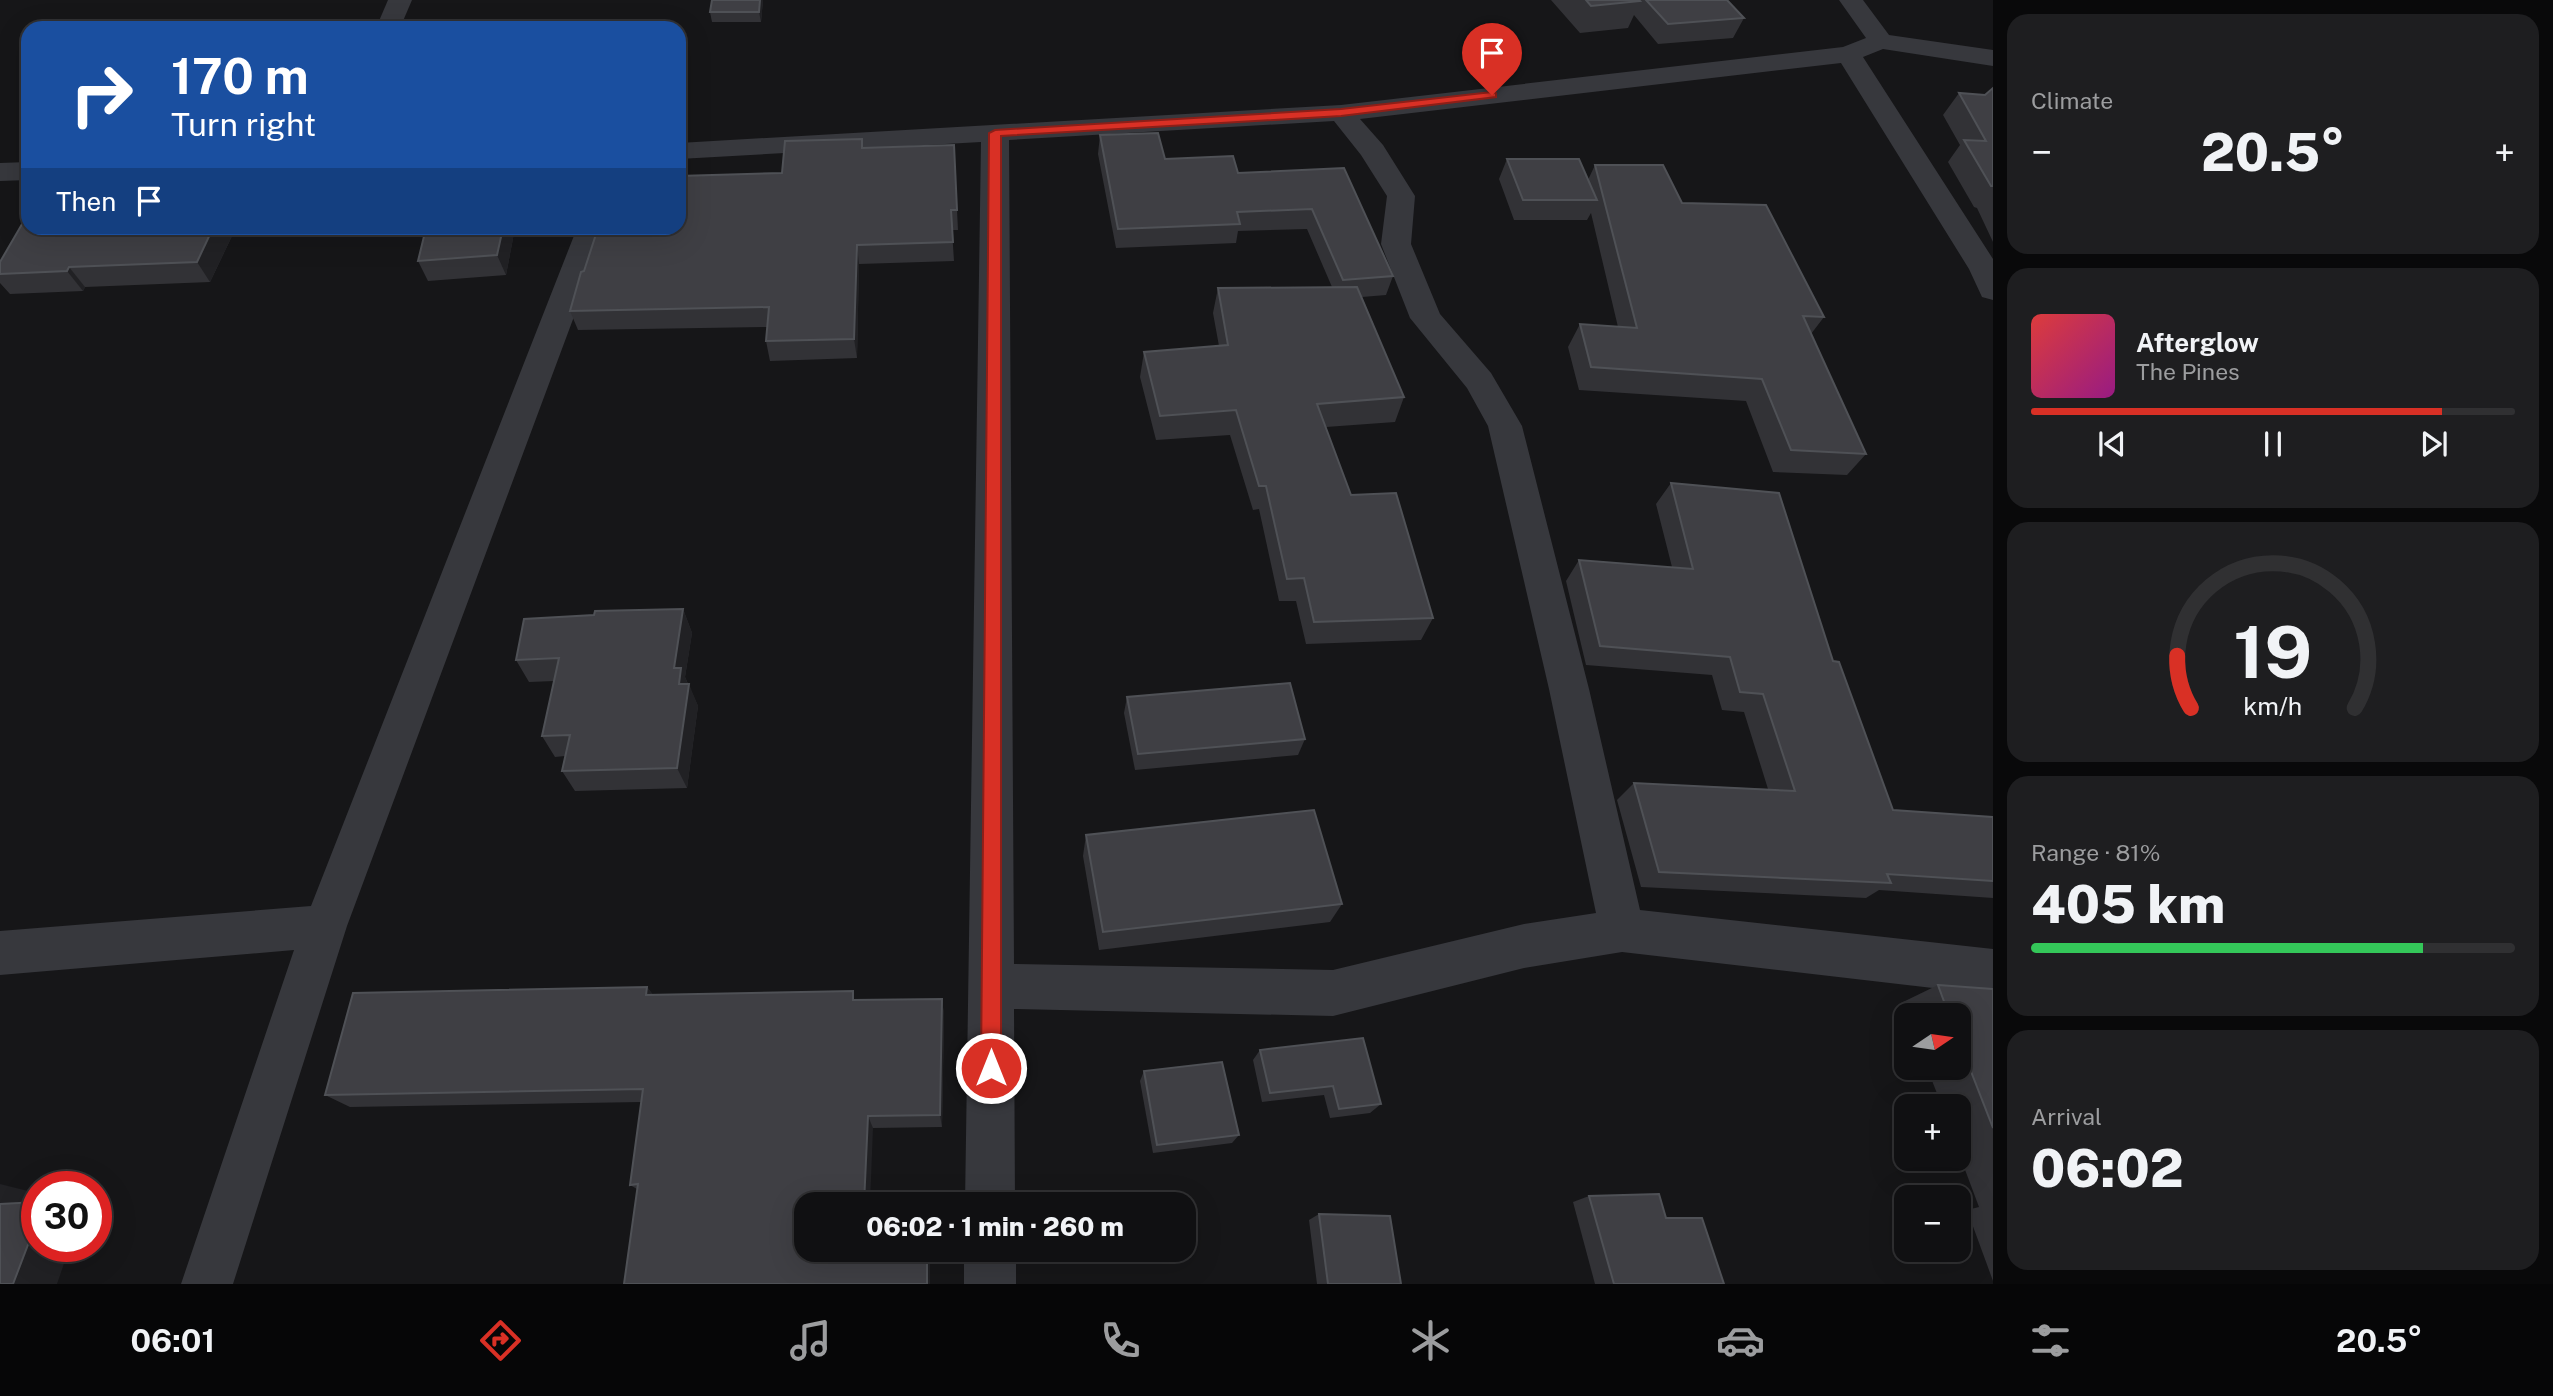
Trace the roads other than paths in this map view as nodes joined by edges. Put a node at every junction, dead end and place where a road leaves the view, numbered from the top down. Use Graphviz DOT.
graph roads {
  1 [pos="400,0"];
  2 [pos="1850,0"];
  3 [pos="391,21"];
  4 [pos="1881,41"];
  5 [pos="1848,54"];
  6 [pos="1993,58"];
  7 [pos="1341,113"];
  8 [pos="995,133"];
  9 [pos="686,152"];
  10 [pos="21,171"];
  11 [pos="0,172"];
  12 [pos="589,235"];
  13 [pos="1990,276"];
  14 [pos="324,926"];
  15 [pos="1622,930"];
  16 [pos="0,953"];
  17 [pos="1993,972"];
  18 [pos="991,986"];
  19 [pos="990,1192"];
  20 [pos="990,1262"];
  21 [pos="207,1284"];
  22 [pos="990,1284"];
  1 -- 3 [label="street"];
  2 -- 4 [label="street"];
  4 -- 5 [label="street"];
  4 -- 6 [label="street"];
  5 -- 7 [label="street"];
  5 -- 13 [label="street"];
  7 -- 8 [label="street"];
  7 -- 15 [label="street"];
  8 -- 9 [label="street"];
  8 -- 18 [label="street"];
  10 -- 11 [label="street"];
  12 -- 14 [label="street"];
  14 -- 16 [label="street"];
  14 -- 21 [label="street"];
  15 -- 17 [label="street"];
  15 -- 18 [label="street"];
  18 -- 19 [label="street"];
  20 -- 22 [label="street"];
}
